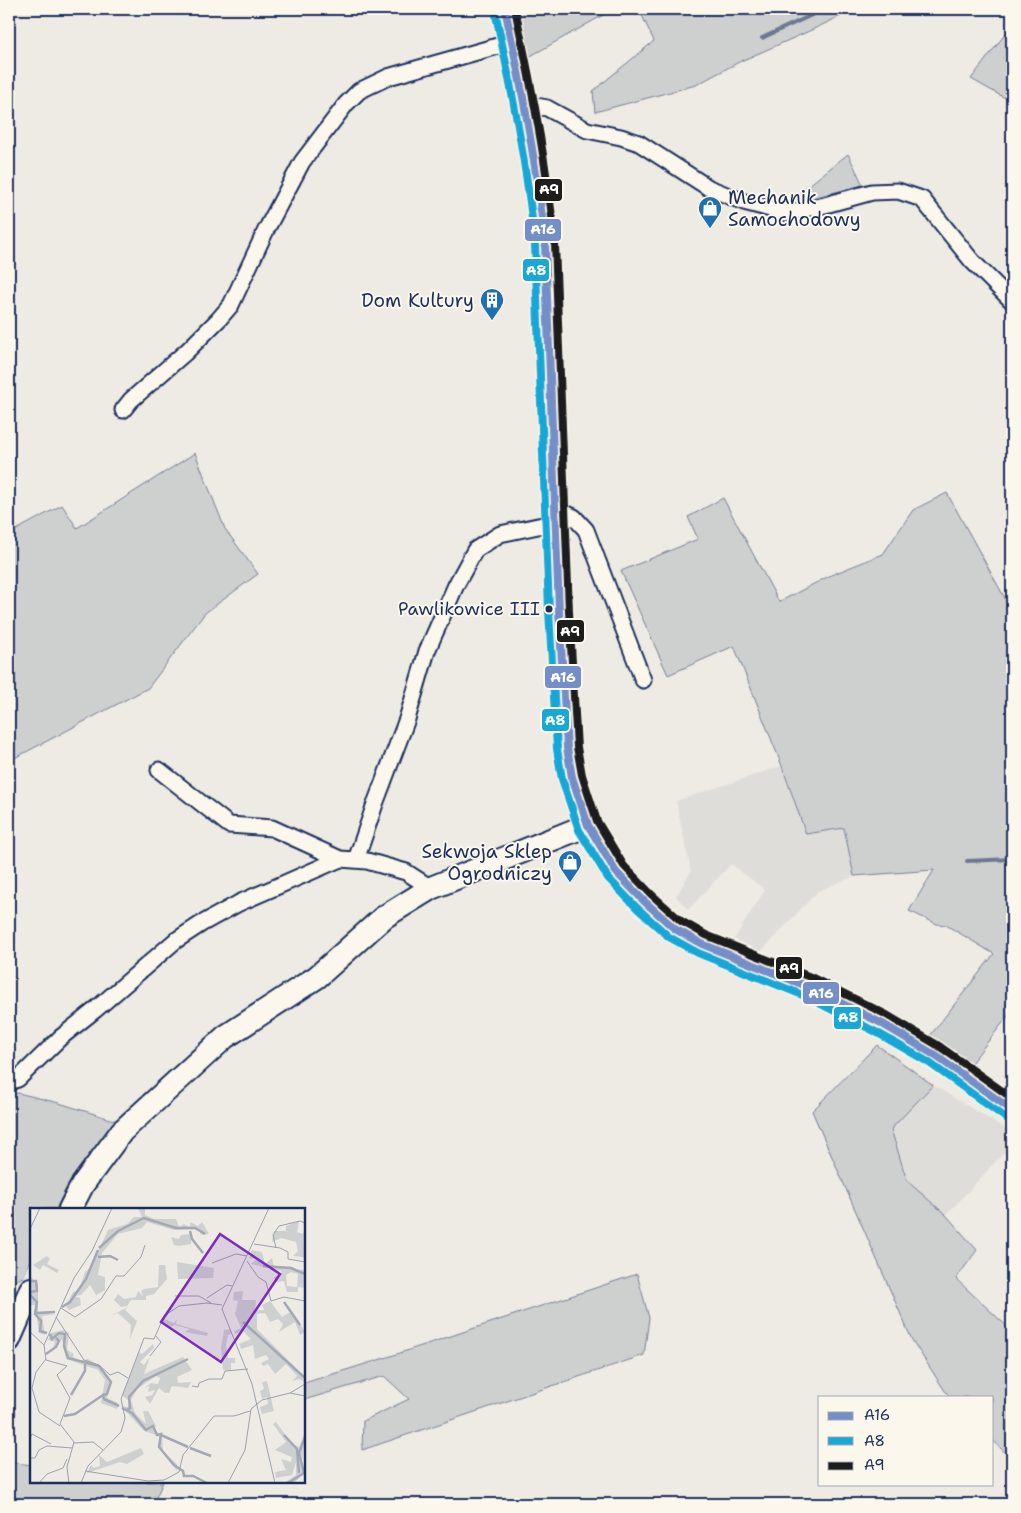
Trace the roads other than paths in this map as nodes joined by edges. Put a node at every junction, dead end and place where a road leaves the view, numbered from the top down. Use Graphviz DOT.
graph roads {
  1 [pos="505,9"];
  2 [pos="512,42"];
  3 [pos="526,108"];
  4 [pos="1012,301"];
  5 [pos="123,410"];
  6 [pos="556,516"];
  7 [pos="643,680"];
  8 [pos="159,770"];
  9 [pos="588,825"];
  10 [pos="340,859"];
  11 [pos="356,860"];
  12 [pos="431,888"];
  13 [pos="9,1082"];
  14 [pos="1012,1110"];
  15 [pos="71,1208"];
  16 [pos="30,1291"];
  17 [pos="9,1340"];
  1 -- 2 [label="main road"];
  2 -- 3 [label="main road"];
  2 -- 5 [label="street"];
  3 -- 4 [label="street"];
  3 -- 6 [label="main road"];
  6 -- 7 [label="street"];
  6 -- 9 [label="main road"];
  6 -- 11 [label="street"];
  8 -- 10 [label="street"];
  9 -- 12 [label="main road"];
  9 -- 14 [label="main road"];
  10 -- 11 [label="street"];
  10 -- 13 [label="street"];
  11 -- 12 [label="street"];
  12 -- 15 [label="main road"];
  16 -- 17 [label="main road"];
}
